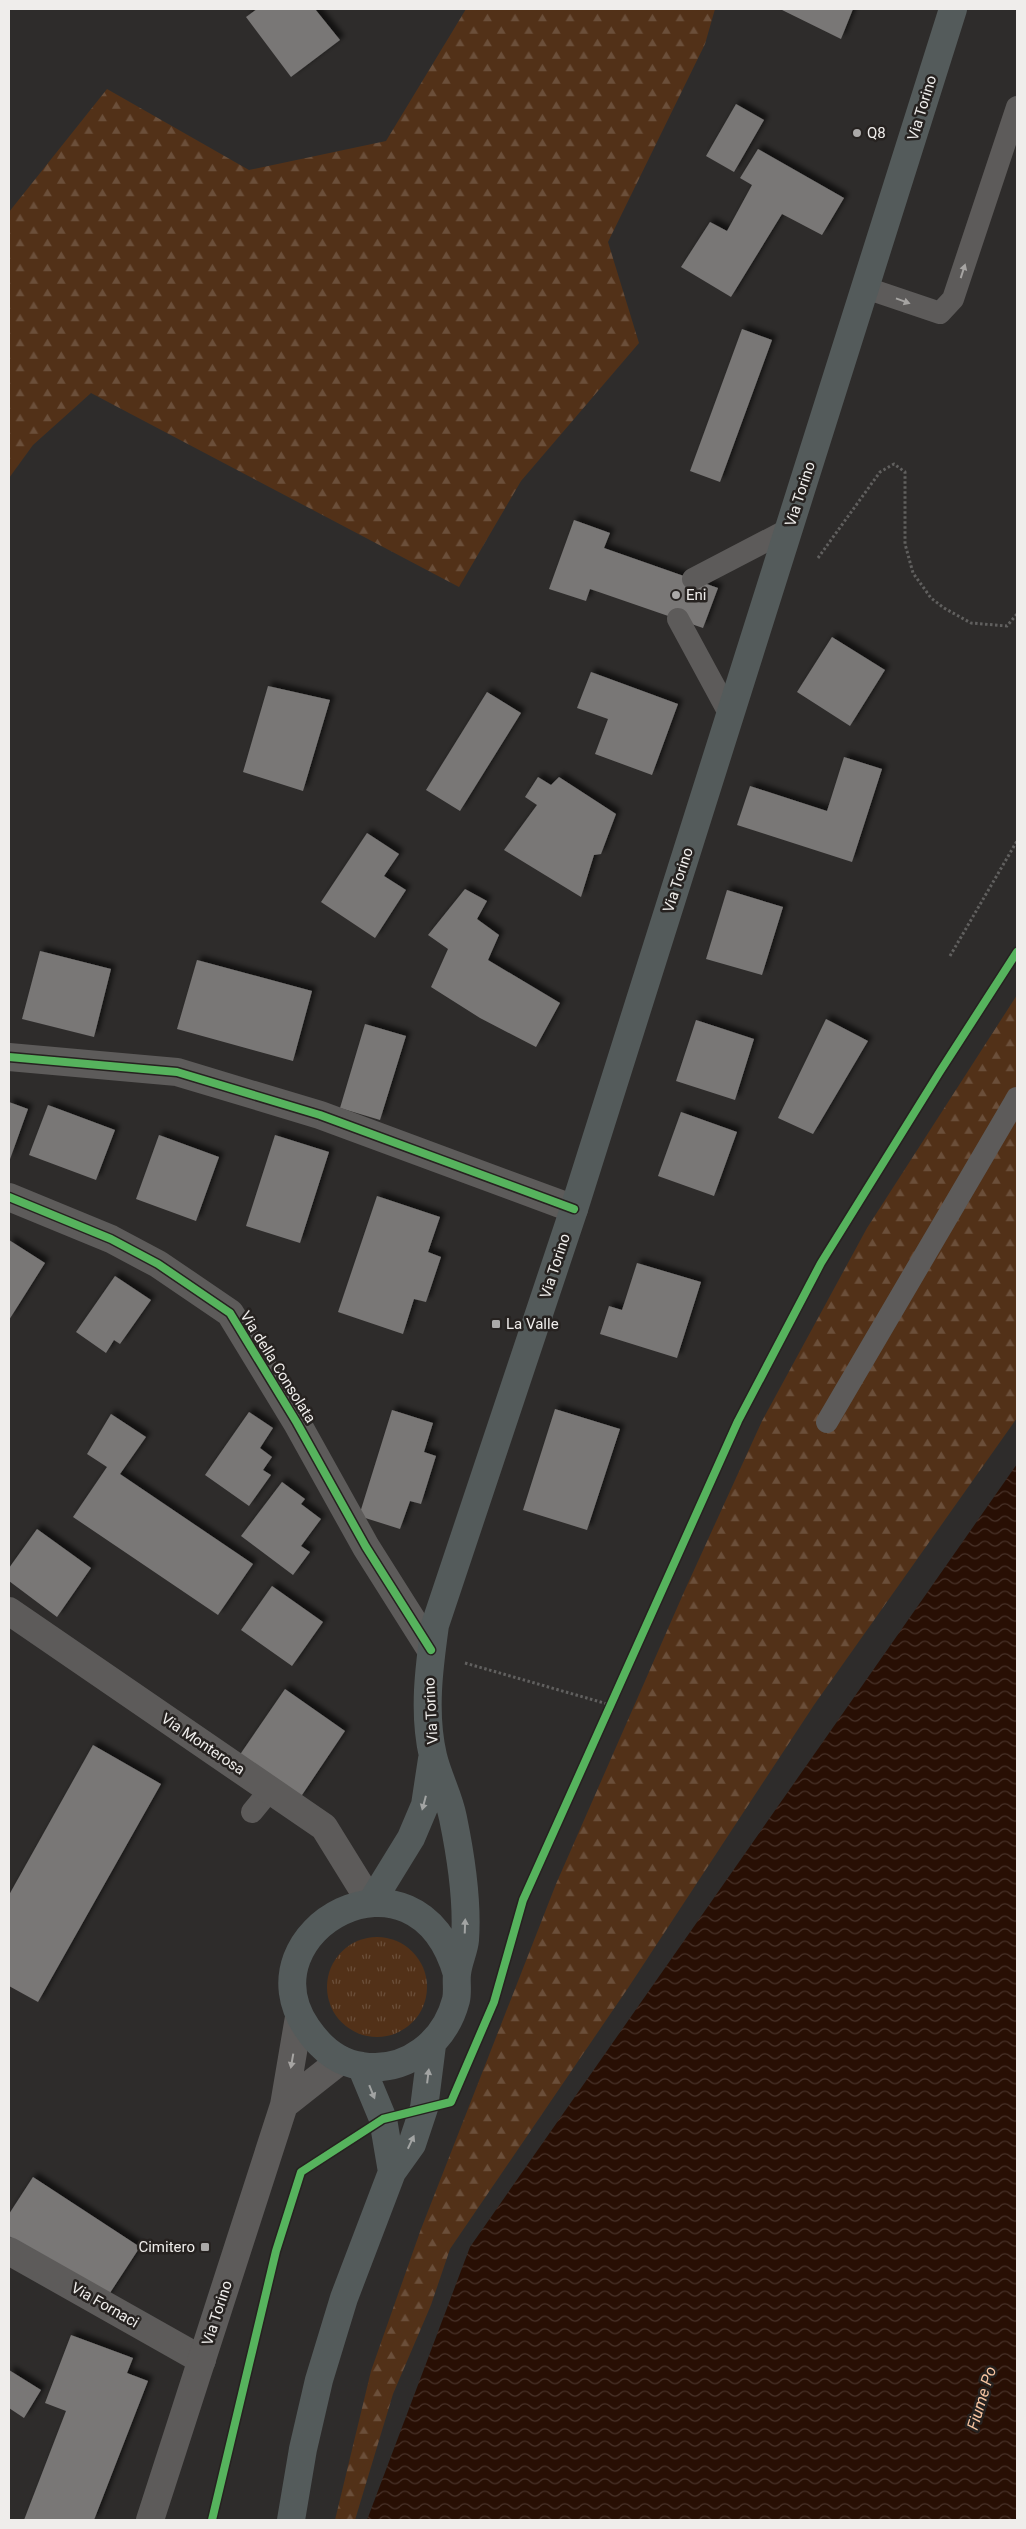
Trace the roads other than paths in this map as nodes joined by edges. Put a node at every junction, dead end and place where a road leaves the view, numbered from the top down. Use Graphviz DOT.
graph roads {
  1 [pos="953,9"];
  2 [pos="1017,107"];
  3 [pos="866,288"];
  4 [pos="789,529"];
  5 [pos="694,579"];
  6 [pos="678,619"];
  7 [pos="730,715"];
  8 [pos="9,1057"];
  9 [pos="1017,1098"];
  10 [pos="9,1197"];
  11 [pos="574,1209"];
  12 [pos="827,1422"];
  13 [pos="9,1611"];
  14 [pos="432,1650"];
  15 [pos="433,1755"];
  16 [pos="270,1790"];
  17 [pos="252,1812"];
  18 [pos="371,1903"];
  19 [pos="457,1974"];
  20 [pos="299,2017"];
  21 [pos="432,2045"];
  22 [pos="351,2063"];
  23 [pos="284,2105"];
  24 [pos="392,2172"];
  25 [pos="9,2251"];
  26 [pos="202,2360"];
  27 [pos="150,2520"];
  28 [pos="290,2520"];
  1 -- 3 [label="main road, Via Torino"];
  3 -- 2 [label="lane, one-way"];
  3 -- 4 [label="main road, Via Torino"];
  4 -- 5 [label="lane"];
  4 -- 7 [label="main road, Via Torino"];
  6 -- 7 [label="lane"];
  7 -- 11 [label="main road, Via Torino"];
  8 -- 11 [label="street"];
  9 -- 12 [label="lane"];
  10 -- 14 [label="street, Via della Consolata"];
  11 -- 14 [label="main road, Via Torino"];
  13 -- 16 [label="street, Via Monterosa"];
  14 -- 15 [label="main road, Via Torino"];
  15 -- 18 [label="main road, Via Torino, one-way"];
  19 -- 15 [label="main road, Via Torino, one-way"];
  16 -- 17 [label="lane"];
  16 -- 18 [label="street, Via Monterosa"];
  18 -- 19 [label="main road, Via Torino"];
  18 -- 20 [label="main road, Via Torino"];
  19 -- 21 [label="main road, Via Torino"];
  20 -- 22 [label="main road, Via Torino"];
  20 -- 23 [label="street, Via Torino, one-way"];
  21 -- 22 [label="main road, Via Torino"];
  24 -- 21 [label="main road, one-way"];
  22 -- 23 [label="street"];
  22 -- 24 [label="main road, one-way"];
  23 -- 26 [label="street, Via Torino"];
  24 -- 28 [label="main road"];
  25 -- 26 [label="street, Via Fornaci"];
  26 -- 27 [label="street, Via Torino"];
}
